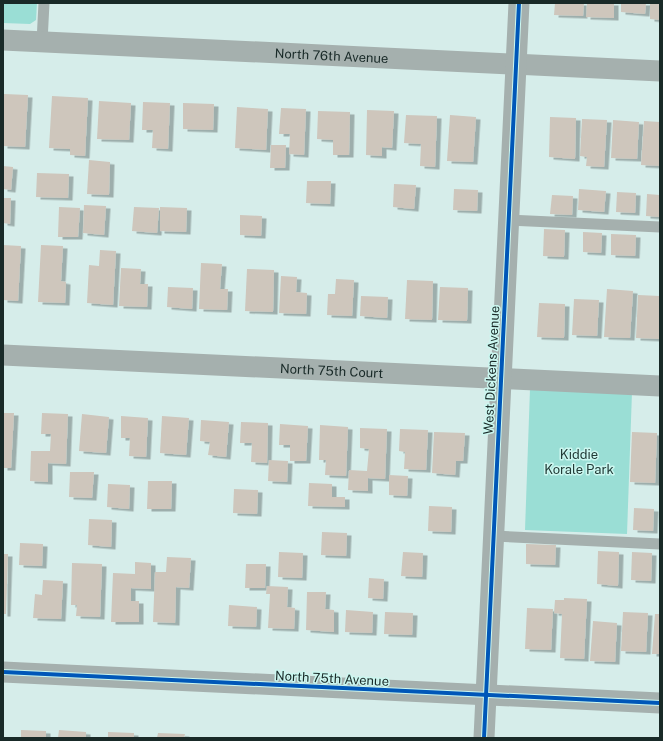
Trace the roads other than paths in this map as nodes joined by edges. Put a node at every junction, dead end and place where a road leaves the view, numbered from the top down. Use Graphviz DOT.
graph roads {
  1 [pos="44,3"];
  2 [pos="519,3"];
  3 [pos="3,40"];
  4 [pos="42,42"];
  5 [pos="516,64"];
  6 [pos="660,71"];
  7 [pos="508,220"];
  8 [pos="660,227"];
  9 [pos="3,355"];
  10 [pos="501,379"];
  11 [pos="660,386"];
  12 [pos="494,536"];
  13 [pos="660,544"];
  14 [pos="3,672"];
  15 [pos="486,695"];
  16 [pos="660,703"];
  17 [pos="484,738"];
  1 -- 4 [label="lane"];
  2 -- 5 [label="street, West Dickens Avenue"];
  3 -- 4 [label="street, North 76th Avenue"];
  4 -- 5 [label="street, North 76th Avenue"];
  5 -- 6 [label="street, North 76th Avenue"];
  5 -- 7 [label="street, West Dickens Avenue"];
  7 -- 8 [label="lane"];
  7 -- 10 [label="street, West Dickens Avenue"];
  9 -- 10 [label="street, North 75th Court"];
  10 -- 11 [label="street, North 75th Court"];
  10 -- 12 [label="street, West Dickens Avenue"];
  12 -- 13 [label="lane"];
  12 -- 15 [label="street, West Dickens Avenue"];
  14 -- 15 [label="street, North 75th Avenue"];
  15 -- 16 [label="street, North 75th Avenue"];
  15 -- 17 [label="street, West Dickens Avenue"];
}
